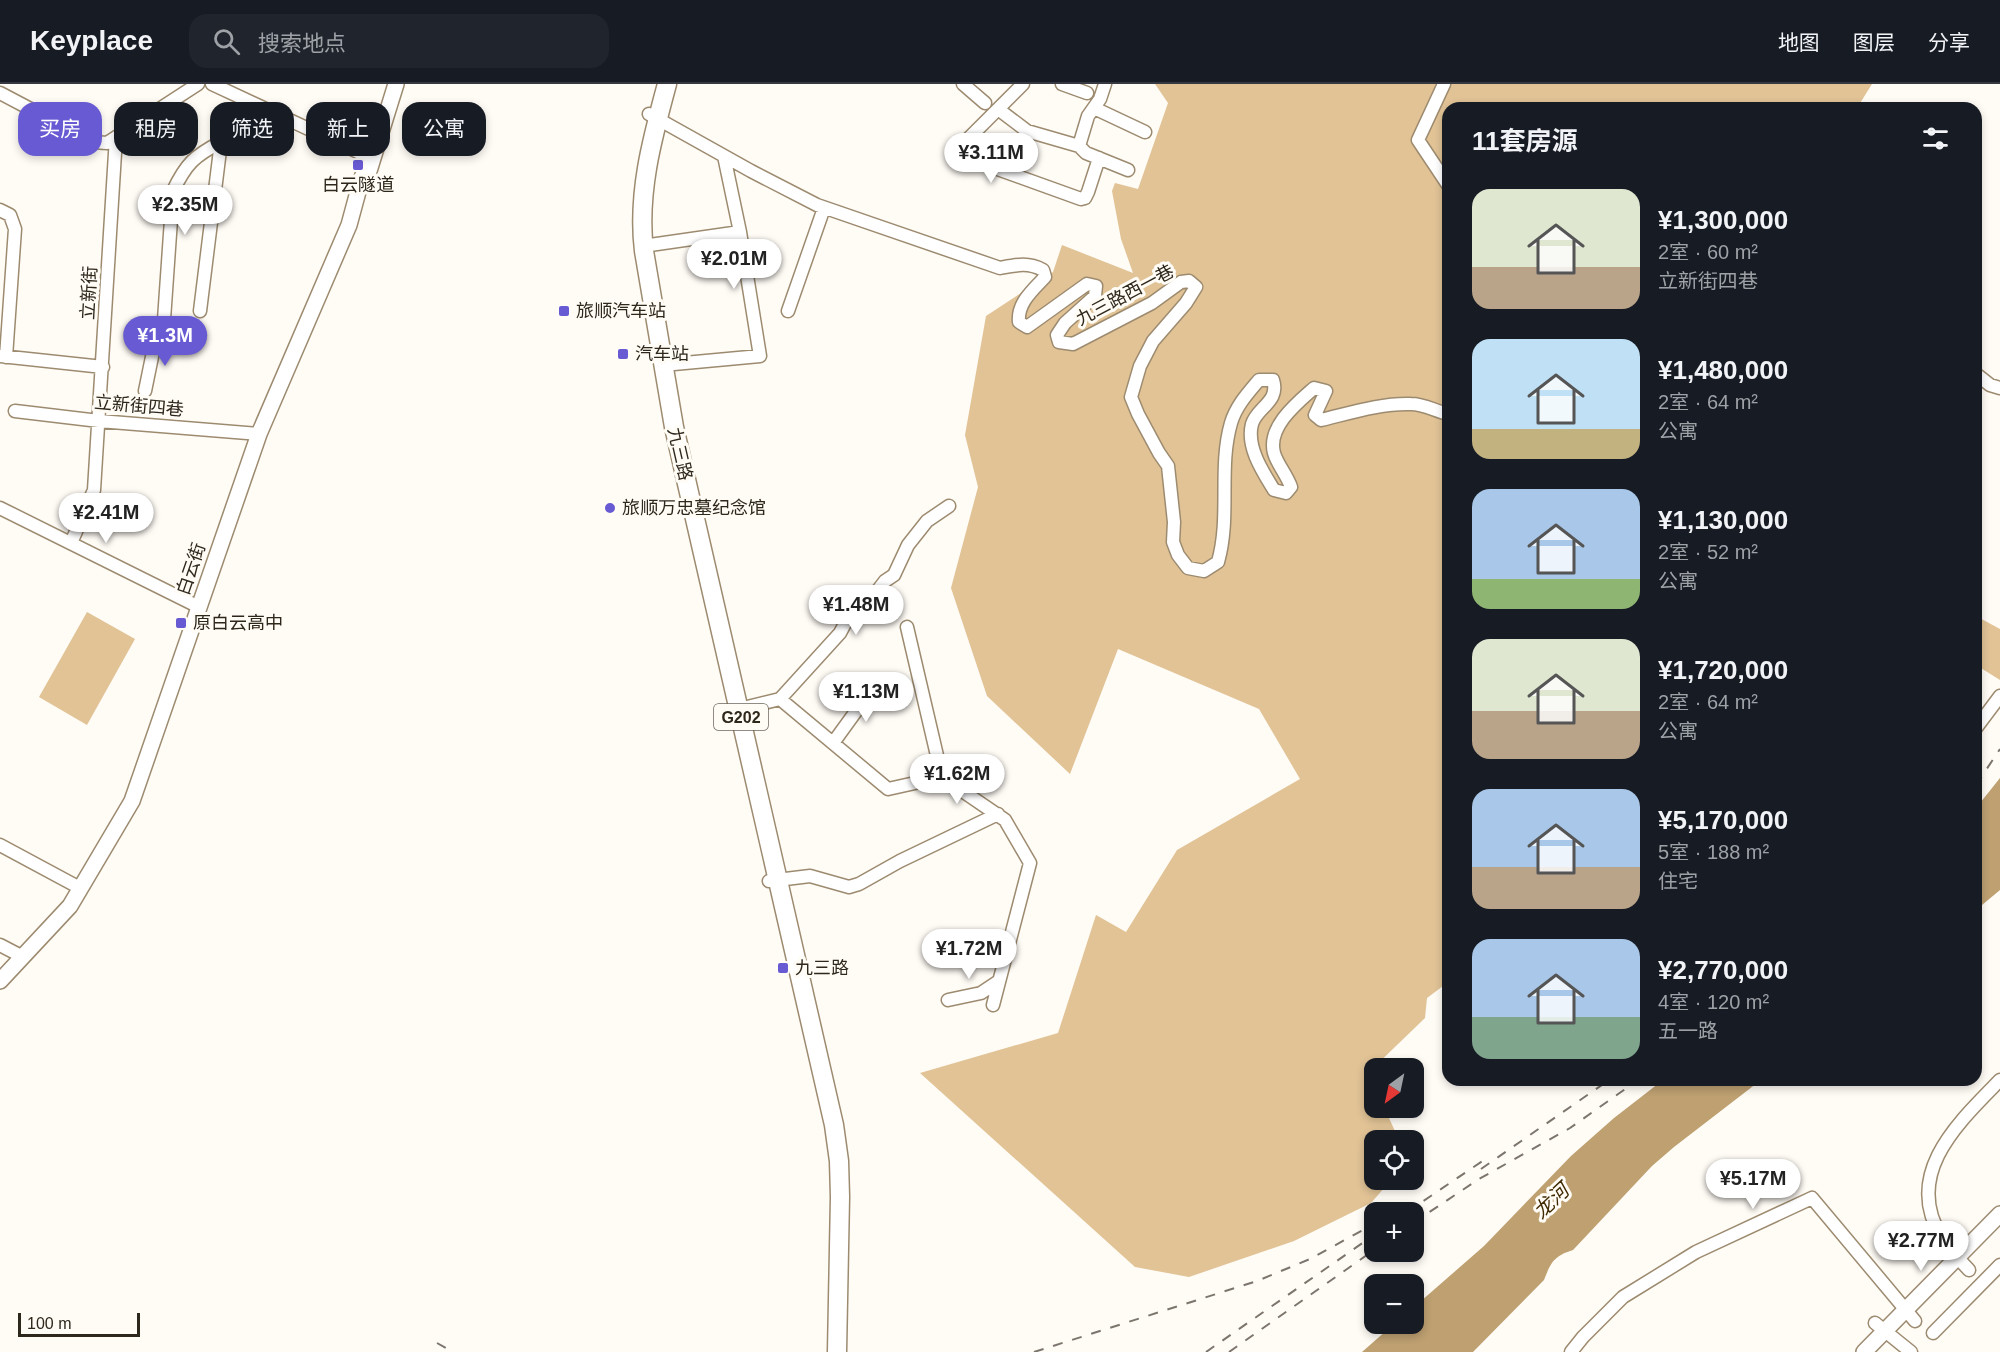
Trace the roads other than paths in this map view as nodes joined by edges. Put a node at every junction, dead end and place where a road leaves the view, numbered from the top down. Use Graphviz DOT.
graph roads {
  1 [pos="198,84"];
  2 [pos="212,84"];
  3 [pos="386,84"];
  4 [pos="396,84"];
  5 [pos="657,84"];
  6 [pos="667,84"];
  7 [pos="963,84"];
  8 [pos="1023,84"];
  9 [pos="1062,84"];
  10 [pos="1105,84"];
  11 [pos="1444,84"];
  12 [pos="0,93"];
  13 [pos="1087,93"];
  14 [pos="170,102"];
  15 [pos="252,102"];
  16 [pos="985,103"];
  17 [pos="1094,108"];
  18 [pos="998,109"];
  19 [pos="653,117"];
  20 [pos="294,121"];
  21 [pos="1145,132"];
  22 [pos="114,138"];
  23 [pos="1078,146"];
  24 [pos="210,148"];
  25 [pos="115,156"];
  26 [pos="219,156"];
  27 [pos="724,156"];
  28 [pos="369,157"];
  29 [pos="1099,158"];
  30 [pos="1128,170"];
  31 [pos="1442,176"];
  32 [pos="824,208"];
  33 [pos="0,210"];
  34 [pos="740,232"];
  35 [pos="643,246"];
  36 [pos="200,311"];
  37 [pos="788,311"];
  38 [pos="3,356"];
  39 [pos="663,365"];
  40 [pos="103,367"];
  41 [pos="1982,379"];
  42 [pos="2000,388"];
  43 [pos="145,392"];
  44 [pos="15,411"];
  45 [pos="1442,412"];
  46 [pos="99,421"];
  47 [pos="259,434"];
  48 [pos="949,506"];
  49 [pos="0,508"];
  50 [pos="71,543"];
  51 [pos="199,607"];
  52 [pos="907,627"];
  53 [pos="875,685"];
  54 [pos="2000,696"];
  55 [pos="780,699"];
  56 [pos="735,711"];
  57 [pos="1982,720"];
  58 [pos="833,743"];
  59 [pos="942,777"];
  60 [pos="998,814"];
  61 [pos="0,845"];
  62 [pos="773,881"];
  63 [pos="80,888"];
  64 [pos="0,945"];
  65 [pos="23,957"];
  66 [pos="0,981"];
  67 [pos="999,981"];
  68 [pos="948,1000"];
  69 [pos="993,1005"];
  70 [pos="2000,1080"];
  71 [pos="2000,1214"];
  72 [pos="2000,1228"];
  73 [pos="1964,1264"];
  74 [pos="2000,1265"];
  75 [pos="1912,1316"];
  76 [pos="1884,1331"];
  77 [pos="1933,1334"];
  78 [pos="828,1352"];
  79 [pos="837,1352"];
  80 [pos="1571,1352"];
  81 [pos="1864,1352"];
  82 [pos="1878,1352"];
  83 [pos="1911,1352"];
  1 -- 14 [label="street"];
  2 -- 15 [label="street"];
  3 -- 28 [label="main road, 白云街"];
  4 -- 28 [label="main road, 白云街"];
  5 -- 19 [label="highway, 九三路 / G202"];
  6 -- 19 [label="highway, 九三路 / G202"];
  7 -- 16 [label="street"];
  8 -- 18 [label="street"];
  9 -- 13 [label="street"];
  10 -- 17 [label="street"];
  11 -- 31 [label="street"];
  12 -- 22 [label="street"];
  17 -- 21 [label="street"];
  17 -- 23 [label="street"];
  18 -- 23 [label="street"];
  18 -- 29 [label="street"];
  19 -- 27 [label="street, 九三路西一巷"];
  19 -- 35 [label="highway, 九三路 / G202"];
  19 -- 56 [label="highway, 九三路 / G202"];
  20 -- 28 [label="street"];
  23 -- 29 [label="street"];
  24 -- 43 [label="street"];
  25 -- 40 [label="street, 立新街"];
  26 -- 36 [label="street"];
  27 -- 32 [label="street, 九三路西一巷"];
  27 -- 34 [label="street"];
  28 -- 47 [label="main road, 白云街"];
  29 -- 30 [label="street"];
  32 -- 37 [label="street"];
  32 -- 45 [label="street, 九三路西一巷"];
  33 -- 38 [label="street"];
  34 -- 35 [label="street"];
  34 -- 39 [label="street"];
  35 -- 39 [label="highway, 九三路 / G202"];
  38 -- 40 [label="street"];
  39 -- 56 [label="highway, 九三路 / G202"];
  40 -- 46 [label="street, 立新街"];
  41 -- 42 [label="street"];
  44 -- 46 [label="street, 立新街四巷"];
  46 -- 47 [label="street, 立新街四巷"];
  46 -- 50 [label="street, 立新街"];
  47 -- 51 [label="main road, 白云街"];
  48 -- 55 [label="street"];
  49 -- 50 [label="street"];
  50 -- 51 [label="street"];
  51 -- 63 [label="main road, 白云街"];
  52 -- 59 [label="street"];
  53 -- 58 [label="street"];
  54 -- 57 [label="street"];
  55 -- 56 [label="street"];
  55 -- 58 [label="street"];
  56 -- 62 [label="highway, 九三路 / G202"];
  58 -- 59 [label="street"];
  59 -- 60 [label="street"];
  60 -- 62 [label="street"];
  60 -- 67 [label="street"];
  61 -- 63 [label="street"];
  62 -- 78 [label="highway, 九三路 / G202"];
  62 -- 79 [label="highway, 九三路 / G202"];
  63 -- 65 [label="main road, 白云街"];
  64 -- 65 [label="street"];
  65 -- 66 [label="main road, 白云街"];
  67 -- 68 [label="street"];
  67 -- 69 [label="street"];
  70 -- 73 [label="street"];
  71 -- 73 [label="main road"];
  72 -- 73 [label="main road"];
  73 -- 75 [label="main road"];
  74 -- 77 [label="street"];
  75 -- 76 [label="main road"];
  75 -- 80 [label="street"];
  76 -- 81 [label="main road"];
  76 -- 82 [label="main road"];
  76 -- 83 [label="street"];
}
